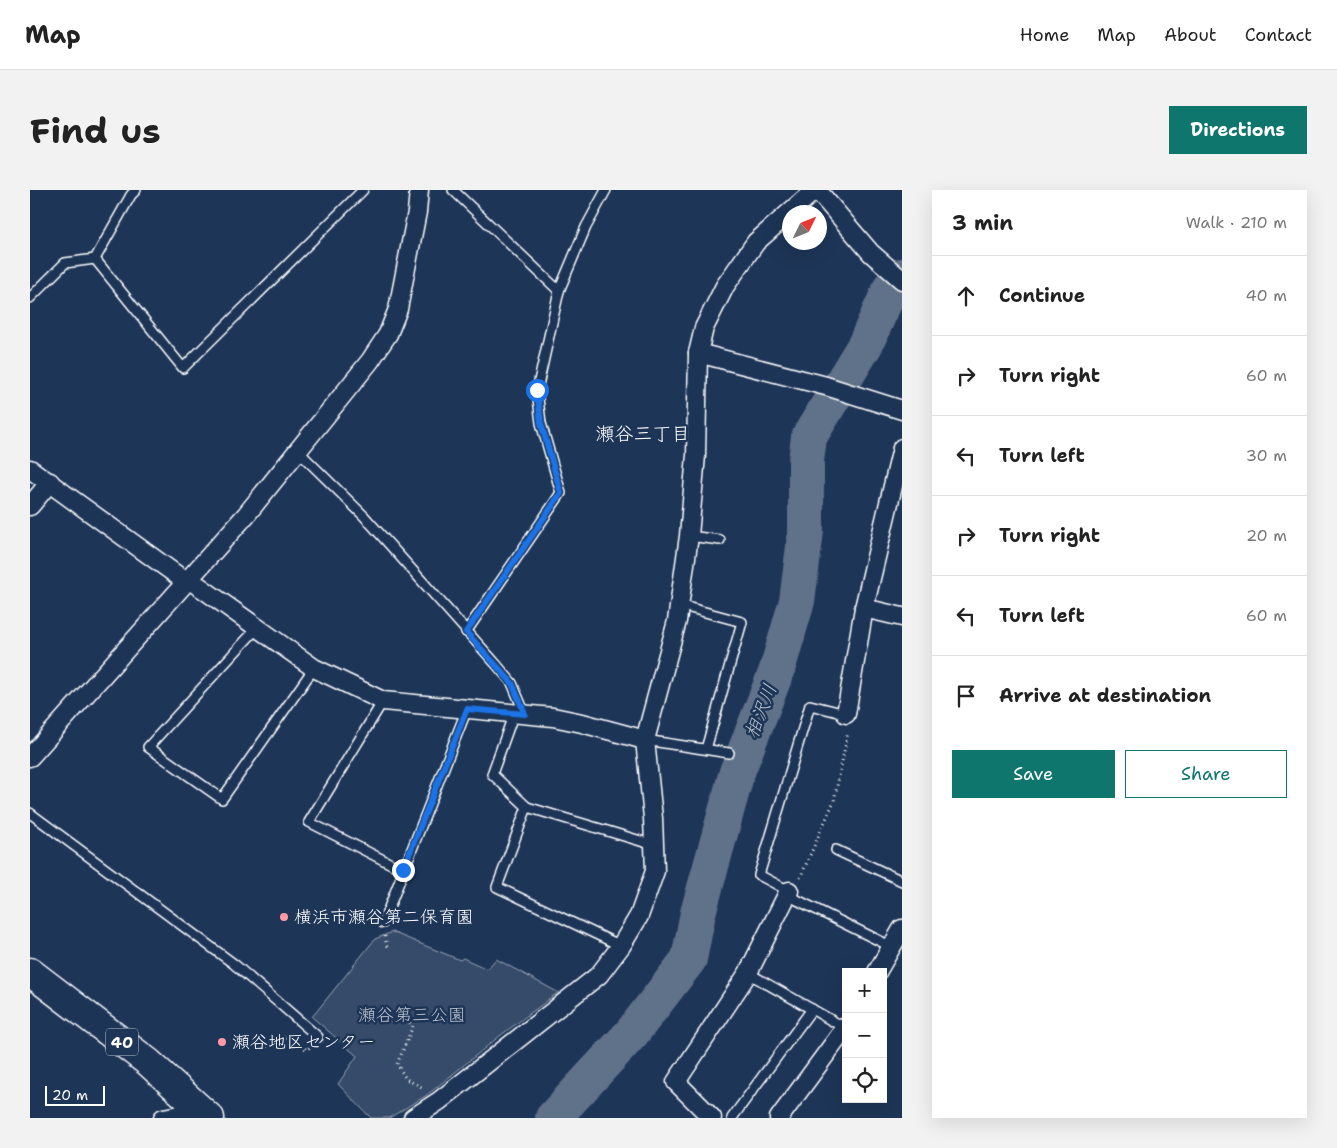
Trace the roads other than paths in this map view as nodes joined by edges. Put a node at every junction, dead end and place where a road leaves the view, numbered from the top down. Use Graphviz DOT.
graph roads {
  1 [pos="136,190"];
  2 [pos="363,190"];
  3 [pos="419,190"];
  4 [pos="452,190"];
  5 [pos="606,190"];
  6 [pos="816,190"];
  7 [pos="95,259"];
  8 [pos="899,278"];
  9 [pos="559,291"];
  10 [pos="30,298"];
  11 [pos="698,353"];
  12 [pos="902,410"];
  13 [pos="902,448"];
  14 [pos="298,451"];
  15 [pos="30,469"];
  16 [pos="50,482"];
  17 [pos="30,506"];
  18 [pos="690,536"];
  19 [pos="720,540"];
  20 [pos="188,580"];
  21 [pos="679,605"];
  22 [pos="864,608"];
  23 [pos="902,616"];
  24 [pos="258,627"];
  25 [pos="466,632"];
  26 [pos="314,668"];
  27 [pos="384,701"];
  28 [pos="467,709"];
  29 [pos="520,713"];
  30 [pos="846,714"];
  31 [pos="645,740"];
  32 [pos="706,749"];
  33 [pos="729,752"];
  34 [pos="30,757"];
  35 [pos="527,807"];
  36 [pos="30,814"];
  37 [pos="654,845"];
  38 [pos="836,850"];
  39 [pos="403,870"];
  40 [pos="902,881"];
  41 [pos="788,893"];
  42 [pos="383,923"];
  43 [pos="902,930"];
  44 [pos="622,946"];
  45 [pos="892,947"];
  46 [pos="879,968"];
  47 [pos="30,972"];
  48 [pos="748,974"];
  49 [pos="812,1009"];
  50 [pos="842,1025"];
  51 [pos="842,1032"];
  52 [pos="318,1037"];
  53 [pos="206,1114"];
  54 [pos="163,1118"];
  55 [pos="413,1118"];
  56 [pos="712,1118"];
  57 [pos="732,1118"];
  58 [pos="779,1118"];
  1 -- 7 [label="lane"];
  2 -- 7 [label="lane"];
  3 -- 14 [label="street"];
  4 -- 9 [label="lane"];
  5 -- 9 [label="lane"];
  6 -- 8 [label="street"];
  6 -- 11 [label="street"];
  7 -- 10 [label="lane"];
  9 -- 25 [label="lane"];
  11 -- 12 [label="street"];
  11 -- 18 [label="street"];
  13 -- 22 [label="street"];
  14 -- 20 [label="street"];
  14 -- 25 [label="lane"];
  15 -- 16 [label="street"];
  16 -- 17 [label="street"];
  16 -- 20 [label="street"];
  18 -- 19 [label="lane"];
  18 -- 21 [label="street"];
  20 -- 24 [label="street"];
  20 -- 34 [label="street"];
  21 -- 31 [label="street"];
  21 -- 32 [label="lane"];
  22 -- 23 [label="street"];
  22 -- 30 [label="street"];
  24 -- 26 [label="street"];
  24 -- 26 [label="lane"];
  25 -- 29 [label="lane"];
  26 -- 27 [label="street"];
  27 -- 28 [label="street"];
  27 -- 39 [label="lane"];
  28 -- 29 [label="street"];
  28 -- 39 [label="lane"];
  29 -- 31 [label="street"];
  29 -- 35 [label="lane"];
  30 -- 41 [label="lane"];
  31 -- 32 [label="lane"];
  31 -- 37 [label="street"];
  32 -- 33 [label="lane"];
  35 -- 37 [label="lane"];
  35 -- 44 [label="lane"];
  36 -- 52 [label="lane"];
  37 -- 44 [label="street"];
  38 -- 40 [label="lane"];
  39 -- 42 [label="lane"];
  41 -- 45 [label="lane"];
  41 -- 48 [label="street"];
  43 -- 45 [label="street"];
  44 -- 55 [label="street"];
  45 -- 46 [label="street"];
  47 -- 53 [label="main road, 40"];
  48 -- 49 [label="lane"];
  48 -- 56 [label="street"];
  49 -- 50 [label="lane"];
  49 -- 57 [label="lane"];
  51 -- 58 [label="street"];
  53 -- 54 [label="street"];
}
